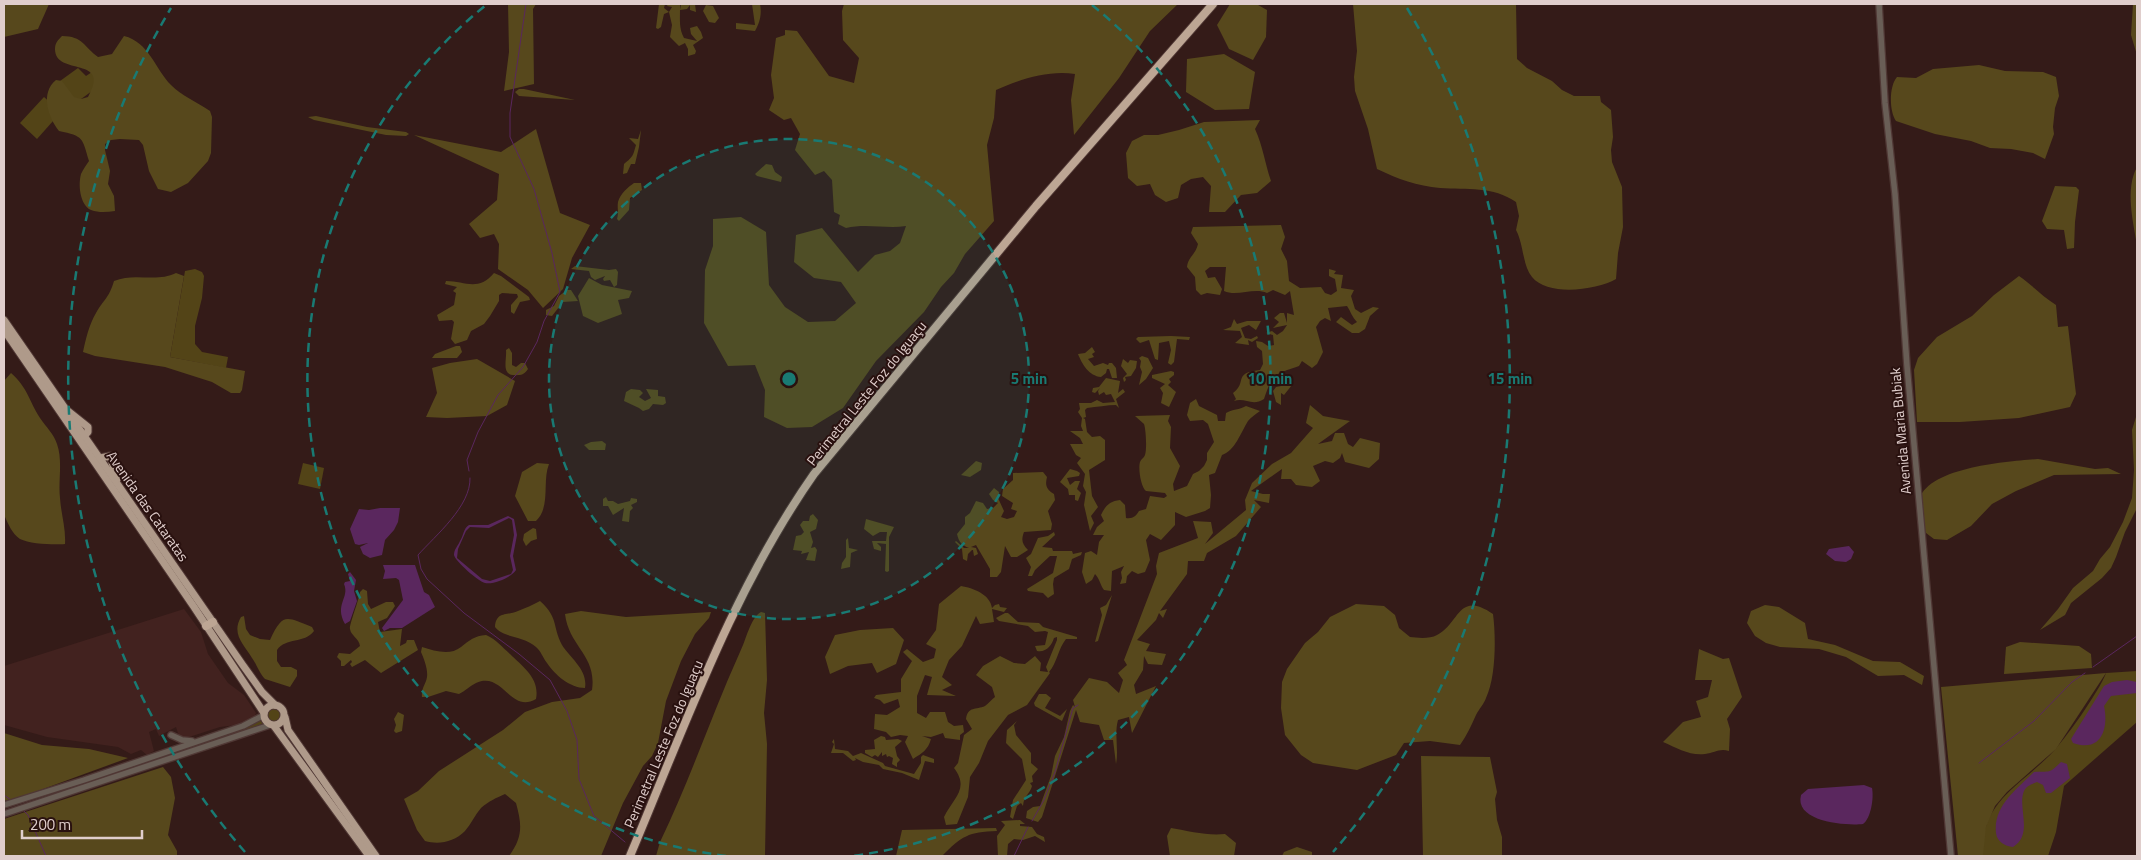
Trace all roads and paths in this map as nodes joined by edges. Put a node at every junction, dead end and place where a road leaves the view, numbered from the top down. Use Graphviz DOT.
graph roads {
  1 [pos="1213,4"];
  2 [pos="1879,4"];
  3 [pos="4,320"];
  4 [pos="6,334"];
  5 [pos="76,435"];
  6 [pos="84,436"];
  7 [pos="100,458"];
  8 [pos="96,466"];
  9 [pos="210,624"];
  10 [pos="274,705"];
  11 [pos="264,714"];
  12 [pos="285,718"];
  13 [pos="272,726"];
  14 [pos="171,735"];
  15 [pos="197,741"];
  16 [pos="174,748"];
  17 [pos="151,765"];
  18 [pos="4,805"];
  19 [pos="4,814"];
  20 [pos="369,856"];
  21 [pos="376,856"];
  22 [pos="630,856"];
  23 [pos="1951,856"];
  1 -- 22 [label="highway, Perimetral Leste Foz do Iguaçu"];
  2 -- 23 [label="street, Avenida Maria Bubiak"];
  3 -- 6 [label="main road, Avenida das Cataratas"];
  4 -- 5 [label="main road, Avenida das Cataratas"];
  5 -- 6 [label="main road"];
  5 -- 8 [label="main road, Avenida das Cataratas"];
  6 -- 7 [label="main road, Avenida das Cataratas"];
  7 -- 8 [label="main road"];
  7 -- 9 [label="main road, Avenida das Cataratas"];
  8 -- 9 [label="main road, Avenida das Cataratas"];
  9 -- 10 [label="main road, Avenida das Cataratas"];
  9 -- 11 [label="main road, Avenida das Cataratas"];
  10 -- 11 [label="main road"];
  10 -- 12 [label="main road"];
  11 -- 13 [label="main road"];
  11 -- 15 [label="street"];
  12 -- 13 [label="main road"];
  12 -- 21 [label="main road"];
  13 -- 17 [label="street"];
  13 -- 20 [label="main road"];
  14 -- 15 [label="street"];
  15 -- 16 [label="street"];
  16 -- 17 [label="street"];
  16 -- 18 [label="street"];
  17 -- 19 [label="street"];
}
